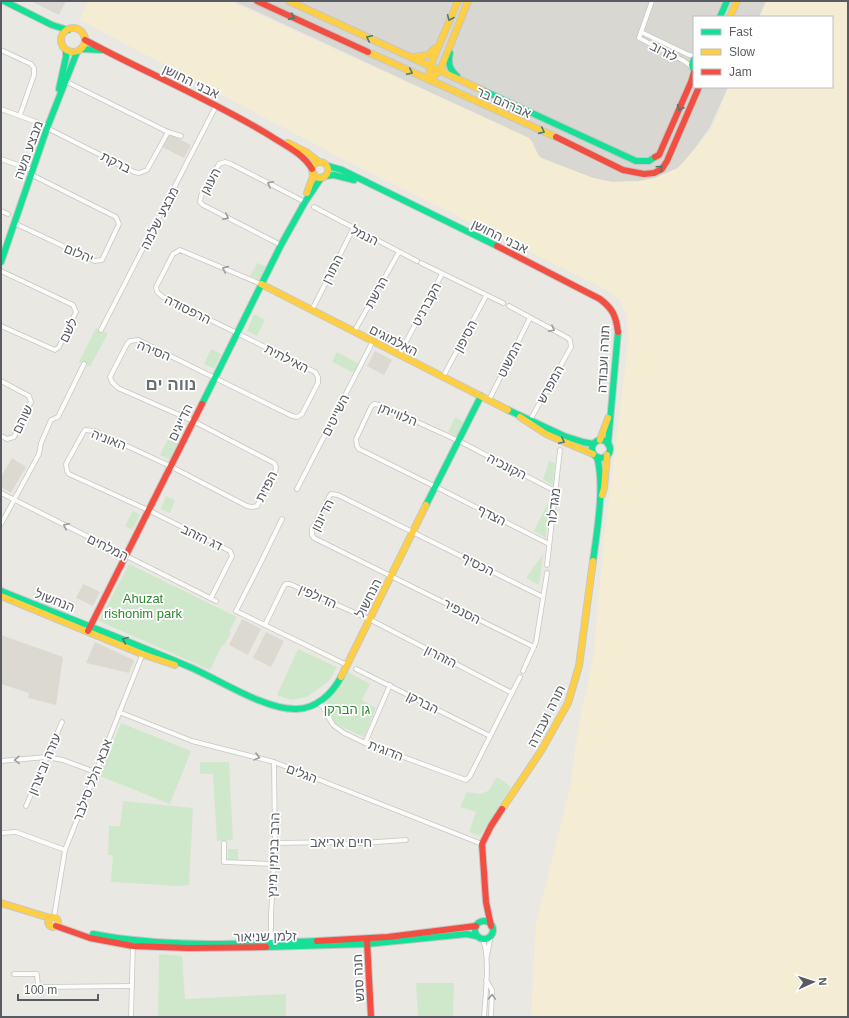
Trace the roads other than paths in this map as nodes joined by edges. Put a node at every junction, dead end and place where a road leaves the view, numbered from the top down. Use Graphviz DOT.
graph roads {
  1 [pos="4,1"];
  2 [pos="257,1"];
  3 [pos="289,1"];
  4 [pos="458,1"];
  5 [pos="468,1"];
  6 [pos="652,1"];
  7 [pos="727,1"];
  8 [pos="737,1"];
  9 [pos="720,16"];
  10 [pos="730,16"];
  11 [pos="52,25"];
  12 [pos="456,29"];
  13 [pos="68,30"];
  14 [pos="641,32"];
  15 [pos="443,36"];
  16 [pos="62,38"];
  17 [pos="85,40"];
  18 [pos="1,50"];
  19 [pos="66,50"];
  20 [pos="79,50"];
  21 [pos="105,51"];
  22 [pos="405,55"];
  23 [pos="693,56"];
  24 [pos="430,66"];
  25 [pos="693,69"];
  26 [pos="440,71"];
  27 [pos="693,74"];
  28 [pos="429,80"];
  29 [pos="65,81"];
  30 [pos="465,82"];
  31 [pos="699,88"];
  32 [pos="216,106"];
  33 [pos="1,109"];
  34 [pos="53,113"];
  35 [pos="20,115"];
  36 [pos="47,127"];
  37 [pos="168,132"];
  38 [pos="267,133"];
  39 [pos="180,136"];
  40 [pos="1,159"];
  41 [pos="319,162"];
  42 [pos="328,166"];
  43 [pos="313,171"];
  44 [pos="31,172"];
  45 [pos="323,177"];
  46 [pos="373,185"];
  47 [pos="305,202"];
  48 [pos="314,207"];
  49 [pos="1,212"];
  50 [pos="8,214"];
  51 [pos="14,223"];
  52 [pos="353,229"];
  53 [pos="281,245"];
  54 [pos="399,252"];
  55 [pos="1,262"];
  56 [pos="1,271"];
  57 [pos="442,274"];
  58 [pos="261,284"];
  59 [pos="486,296"];
  60 [pos="503,303"];
  61 [pos="508,306"];
  62 [pos="312,310"];
  63 [pos="612,311"];
  64 [pos="530,318"];
  65 [pos="1,326"];
  66 [pos="102,330"];
  67 [pos="354,332"];
  68 [pos="237,333"];
  69 [pos="373,341"];
  70 [pos="399,354"];
  71 [pos="84,364"];
  72 [pos="443,377"];
  73 [pos="215,378"];
  74 [pos="1,381"];
  75 [pos="481,396"];
  76 [pos="489,400"];
  77 [pos="611,409"];
  78 [pos="193,421"];
  79 [pos="530,422"];
  80 [pos="1,436"];
  81 [pos="600,440"];
  82 [pos="458,441"];
  83 [pos="593,444"];
  84 [pos="608,444"];
  85 [pos="560,450"];
  86 [pos="607,455"];
  87 [pos="595,456"];
  88 [pos="170,466"];
  89 [pos="436,486"];
  90 [pos="297,489"];
  91 [pos="555,491"];
  92 [pos="1,493"];
  93 [pos="15,501"];
  94 [pos="600,502"];
  95 [pos="148,510"];
  96 [pos="282,519"];
  97 [pos="1,524"];
  98 [pos="413,531"];
  99 [pos="548,544"];
  100 [pos="126,556"];
  101 [pos="547,565"];
  102 [pos="546,573"];
  103 [pos="391,575"];
  104 [pos="1,591"];
  105 [pos="1,596"];
  106 [pos="543,597"];
  107 [pos="211,598"];
  108 [pos="216,601"];
  109 [pos="370,619"];
  110 [pos="265,625"];
  111 [pos="89,628"];
  112 [pos="534,647"];
  113 [pos="144,651"];
  114 [pos="347,665"];
  115 [pos="356,669"];
  116 [pos="523,671"];
  117 [pos="520,677"];
  118 [pos="390,685"];
  119 [pos="512,693"];
  120 [pos="319,703"];
  121 [pos="119,712"];
  122 [pos="62,722"];
  123 [pos="490,736"];
  124 [pos="365,743"];
  125 [pos="47,757"];
  126 [pos="1,761"];
  127 [pos="274,762"];
  128 [pos="95,772"];
  129 [pos="26,806"];
  130 [pos="1,833"];
  131 [pos="406,840"];
  132 [pos="224,843"];
  133 [pos="275,843"];
  134 [pos="482,844"];
  135 [pos="65,850"];
  136 [pos="273,864"];
  137 [pos="486,902"];
  138 [pos="1,903"];
  139 [pos="1,906"];
  140 [pos="53,921"];
  141 [pos="484,922"];
  142 [pos="476,926"];
  143 [pos="491,926"];
  144 [pos="491,935"];
  145 [pos="479,937"];
  146 [pos="367,941"];
  147 [pos="133,944"];
  148 [pos="271,945"];
  149 [pos="486,959"];
  150 [pos="14,974"];
  151 [pos="486,980"];
  152 [pos="132,986"];
  153 [pos="131,1017"];
  154 [pos="371,1017"];
  155 [pos="484,1017"];
  156 [pos="491,1017"];
  1 -- 11 [label="street"];
  2 -- 28 [label="street, אברהם בר, one-way"];
  22 -- 3 [label="street, אברהם בר, one-way"];
  4 -- 15 [label="street, one-way"];
  5 -- 12 [label="street"];
  6 -- 14 [label="street, לזרוב"];
  7 -- 9 [label="street"];
  8 -- 10 [label="street"];
  11 -- 13 [label="street"];
  11 -- 16 [label="street"];
  12 -- 26 [label="street"];
  12 -- 30 [label="street"];
  13 -- 16 [label="street"];
  13 -- 17 [label="street"];
  14 -- 23 [label="street, לזרוב"];
  14 -- 25 [label="street, לזרוב"];
  15 -- 22 [label="street"];
  15 -- 24 [label="street"];
  16 -- 19 [label="street"];
  17 -- 20 [label="street"];
  17 -- 21 [label="street, אבני החושן"];
  18 -- 35 [label="street"];
  19 -- 20 [label="street"];
  19 -- 34 [label="street, מבצע משה"];
  20 -- 21 [label="street, אבני החושן"];
  20 -- 29 [label="street, מבצע משה"];
  21 -- 32 [label="street, אבני החושן"];
  22 -- 24 [label="street, אברהם בר"];
  24 -- 26 [label="street, אברהם בר"];
  24 -- 28 [label="street"];
  26 -- 28 [label="street"];
  26 -- 30 [label="street, אברהם בר"];
  27 -- 30 [label="street, אברהם בר, one-way"];
  28 -- 31 [label="street, אברהם בר, one-way"];
  29 -- 34 [label="street, מבצע משה"];
  29 -- 37 [label="street"];
  32 -- 38 [label="street, אבני החושן"];
  32 -- 66 [label="street, מבצע שלמה"];
  33 -- 35 [label="street"];
  34 -- 36 [label="street, מבצע משה"];
  35 -- 36 [label="street"];
  36 -- 37 [label="street, ברקת"];
  36 -- 44 [label="street, מבצע משה"];
  37 -- 39 [label="street"];
  38 -- 41 [label="street, אבני החושן"];
  38 -- 43 [label="street, אבני החושן"];
  40 -- 44 [label="street"];
  41 -- 42 [label="street"];
  41 -- 43 [label="street"];
  42 -- 45 [label="street"];
  42 -- 46 [label="street, אבני החושן"];
  43 -- 45 [label="street"];
  43 -- 47 [label="street, הדייגים"];
  44 -- 51 [label="street, מבצע משה"];
  44 -- 51 [label="street, יהלום"];
  45 -- 46 [label="street, אבני החושן"];
  45 -- 47 [label="street, הדייגים"];
  46 -- 63 [label="street, אבני החושן"];
  47 -- 53 [label="street, הדייגים"];
  47 -- 53 [label="street, העוגן, one-way"];
  48 -- 52 [label="street, הנמל"];
  49 -- 50 [label="street"];
  51 -- 55 [label="street, מבצע משה"];
  52 -- 54 [label="street, הנמל"];
  52 -- 62 [label="street, התורן"];
  53 -- 58 [label="street, הדייגים"];
  54 -- 57 [label="street, הנמל"];
  54 -- 67 [label="street, הרשת"];
  56 -- 65 [label="street, לשם"];
  57 -- 59 [label="street, הנמל"];
  57 -- 70 [label="street, הקברניט"];
  58 -- 62 [label="street, האלמוגים"];
  58 -- 68 [label="street, הדייגים"];
  58 -- 68 [label="street, הרפסודה, one-way"];
  59 -- 60 [label="street, הנמל"];
  59 -- 72 [label="street, הסיפון"];
  61 -- 64 [label="street"];
  62 -- 67 [label="street, האלמוגים"];
  63 -- 77 [label="street, תורה ועבודה"];
  64 -- 76 [label="street, המשוט"];
  64 -- 79 [label="street, המפרש, one-way"];
  67 -- 69 [label="street, האלמוגים"];
  68 -- 73 [label="street, הדייגים"];
  68 -- 73 [label="street, האילתית"];
  69 -- 70 [label="street, האלמוגים"];
  69 -- 90 [label="street, השייטים"];
  70 -- 72 [label="street, האלמוגים"];
  71 -- 93 [label="street"];
  72 -- 75 [label="street, האלמוגים"];
  73 -- 78 [label="street, הדייגים"];
  73 -- 78 [label="street, הסירה"];
  74 -- 80 [label="street, שוהם"];
  75 -- 76 [label="street, האלמוגים"];
  75 -- 82 [label="street, הנחשול"];
  76 -- 79 [label="street, האלמוגים"];
  77 -- 81 [label="street, תורה ועבודה"];
  77 -- 84 [label="street, תורה ועבודה"];
  78 -- 88 [label="street, הדייגים"];
  78 -- 88 [label="street, הפזית"];
  79 -- 83 [label="street, האלמוגים"];
  79 -- 87 [label="street, האלמוגים, one-way"];
  81 -- 83 [label="street"];
  81 -- 84 [label="street"];
  82 -- 89 [label="street, הנחשול"];
  82 -- 89 [label="street, הלווייתן"];
  82 -- 91 [label="street, הקונכיה"];
  83 -- 87 [label="street"];
  84 -- 86 [label="street"];
  85 -- 91 [label="street, מגדלור"];
  86 -- 87 [label="street"];
  86 -- 94 [label="street, תורה ועבודה"];
  87 -- 94 [label="street, תורה ועבודה"];
  88 -- 95 [label="street, הדייגים"];
  88 -- 95 [label="street, האוניה"];
  89 -- 98 [label="street, הנחשול"];
  89 -- 99 [label="street, הצדף"];
  91 -- 99 [label="street, מגדלור"];
  92 -- 93 [label="street, המלחים"];
  93 -- 97 [label="street"];
  100 -- 93 [label="street, המלחים, one-way"];
  94 -- 134 [label="street, תורה ועבודה"];
  95 -- 100 [label="street, הדייגים"];
  95 -- 107 [label="street, דג הזהב"];
  96 -- 110 [label="street"];
  98 -- 103 [label="street, הנחשול"];
  98 -- 103 [label="street, הדיונון"];
  98 -- 106 [label="street, הכסיף"];
  99 -- 101 [label="street, מגדלור"];
  100 -- 107 [label="street, המלחים"];
  100 -- 111 [label="street, הדייגים"];
  102 -- 106 [label="street"];
  103 -- 109 [label="street, הנחשול"];
  103 -- 112 [label="street, הסנפיר"];
  104 -- 111 [label="street, הנחשול"];
  105 -- 111 [label="street, הנחשול"];
  106 -- 112 [label="street"];
  107 -- 108 [label="street, המלחים"];
  109 -- 110 [label="street, הדולפין"];
  109 -- 114 [label="street, הנחשול"];
  109 -- 119 [label="street, הזהרון"];
  110 -- 114 [label="street"];
  111 -- 113 [label="street, הנחשול"];
  112 -- 116 [label="street"];
  113 -- 120 [label="street, הנחשול"];
  113 -- 121 [label="street, אבא הלל סילבר"];
  114 -- 120 [label="street, הנחשול"];
  115 -- 118 [label="street, הברקן"];
  117 -- 119 [label="street"];
  118 -- 123 [label="street, הברקן"];
  118 -- 124 [label="street"];
  119 -- 123 [label="street"];
  120 -- 124 [label="street, הדוגית"];
  121 -- 127 [label="street, הגלים, one-way"];
  121 -- 128 [label="street, אבא הלל סילבר"];
  122 -- 125 [label="street, עזרה וביצרון"];
  123 -- 124 [label="street, הדוגית"];
  125 -- 126 [label="street, one-way"];
  125 -- 128 [label="street"];
  125 -- 129 [label="street, עזרה וביצרון"];
  127 -- 133 [label="street, הרב בנימין מינץ"];
  127 -- 134 [label="street, הגלים"];
  128 -- 135 [label="street, אבא הלל סילבר"];
  130 -- 135 [label="street"];
  131 -- 133 [label="street, חיים אריאב"];
  132 -- 136 [label="street"];
  133 -- 136 [label="street, הרב בנימין מינץ"];
  134 -- 137 [label="street"];
  135 -- 140 [label="street, אבא הלל סילבר"];
  136 -- 148 [label="street, הרב בנימין מינץ"];
  137 -- 141 [label="street"];
  137 -- 143 [label="street"];
  138 -- 140 [label="street, זלמן שניאור"];
  139 -- 140 [label="street, זלמן שניאור"];
  140 -- 147 [label="street, זלמן שניאור"];
  141 -- 142 [label="street"];
  141 -- 143 [label="street"];
  142 -- 145 [label="street"];
  142 -- 146 [label="street, זלמן שניאור"];
  143 -- 144 [label="street"];
  144 -- 145 [label="street"];
  144 -- 149 [label="street"];
  145 -- 146 [label="street, זלמן שניאור"];
  145 -- 149 [label="street"];
  146 -- 148 [label="street, זלמן שניאור"];
  146 -- 154 [label="street, חנה סנש"];
  147 -- 148 [label="street, זלמן שניאור"];
  147 -- 152 [label="street"];
  149 -- 151 [label="street"];
  150 -- 152 [label="street"];
  151 -- 155 [label="street"];
  156 -- 151 [label="street, one-way"];
  152 -- 153 [label="street"];
}
